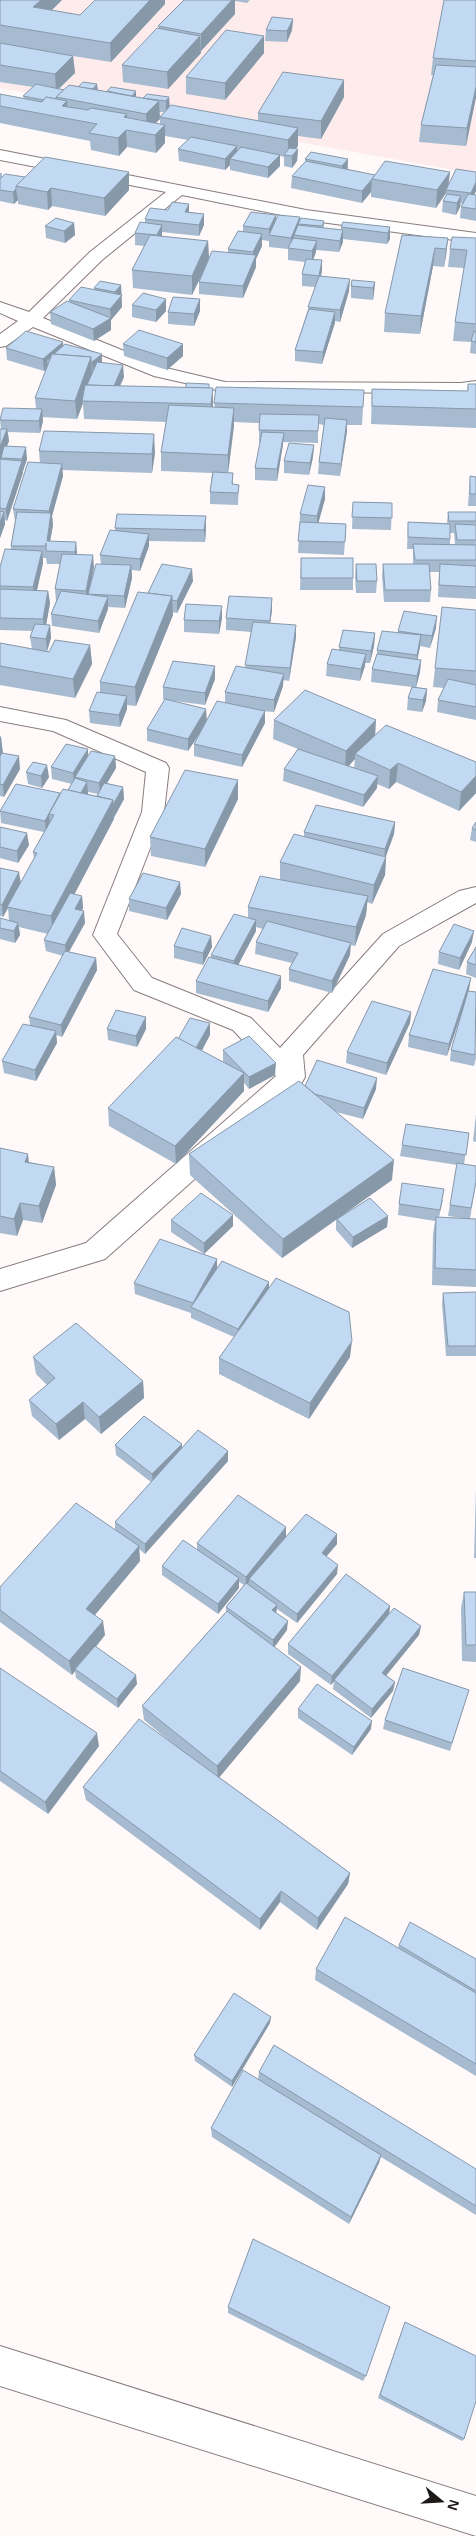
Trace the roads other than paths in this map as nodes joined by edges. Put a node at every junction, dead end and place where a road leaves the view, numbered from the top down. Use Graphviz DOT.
graph roads {
  1 [pos="0,155"];
  2 [pos="180,188"];
  3 [pos="476,238"];
  4 [pos="0,307"];
  5 [pos="32,319"];
  6 [pos="0,342"];
  7 [pos="476,386"];
  8 [pos="0,714"];
  9 [pos="476,895"];
  10 [pos="292,1077"];
  11 [pos="0,1280"];
  12 [pos="0,2366"];
  13 [pos="476,2516"];
  1 -- 2 [label="street"];
  2 -- 3 [label="street"];
  2 -- 5 [label="street"];
  4 -- 5 [label="street"];
  5 -- 6 [label="street"];
  5 -- 7 [label="street"];
  8 -- 10 [label="street"];
  9 -- 10 [label="street"];
  10 -- 11 [label="street"];
  12 -- 13 [label="street"];
}
